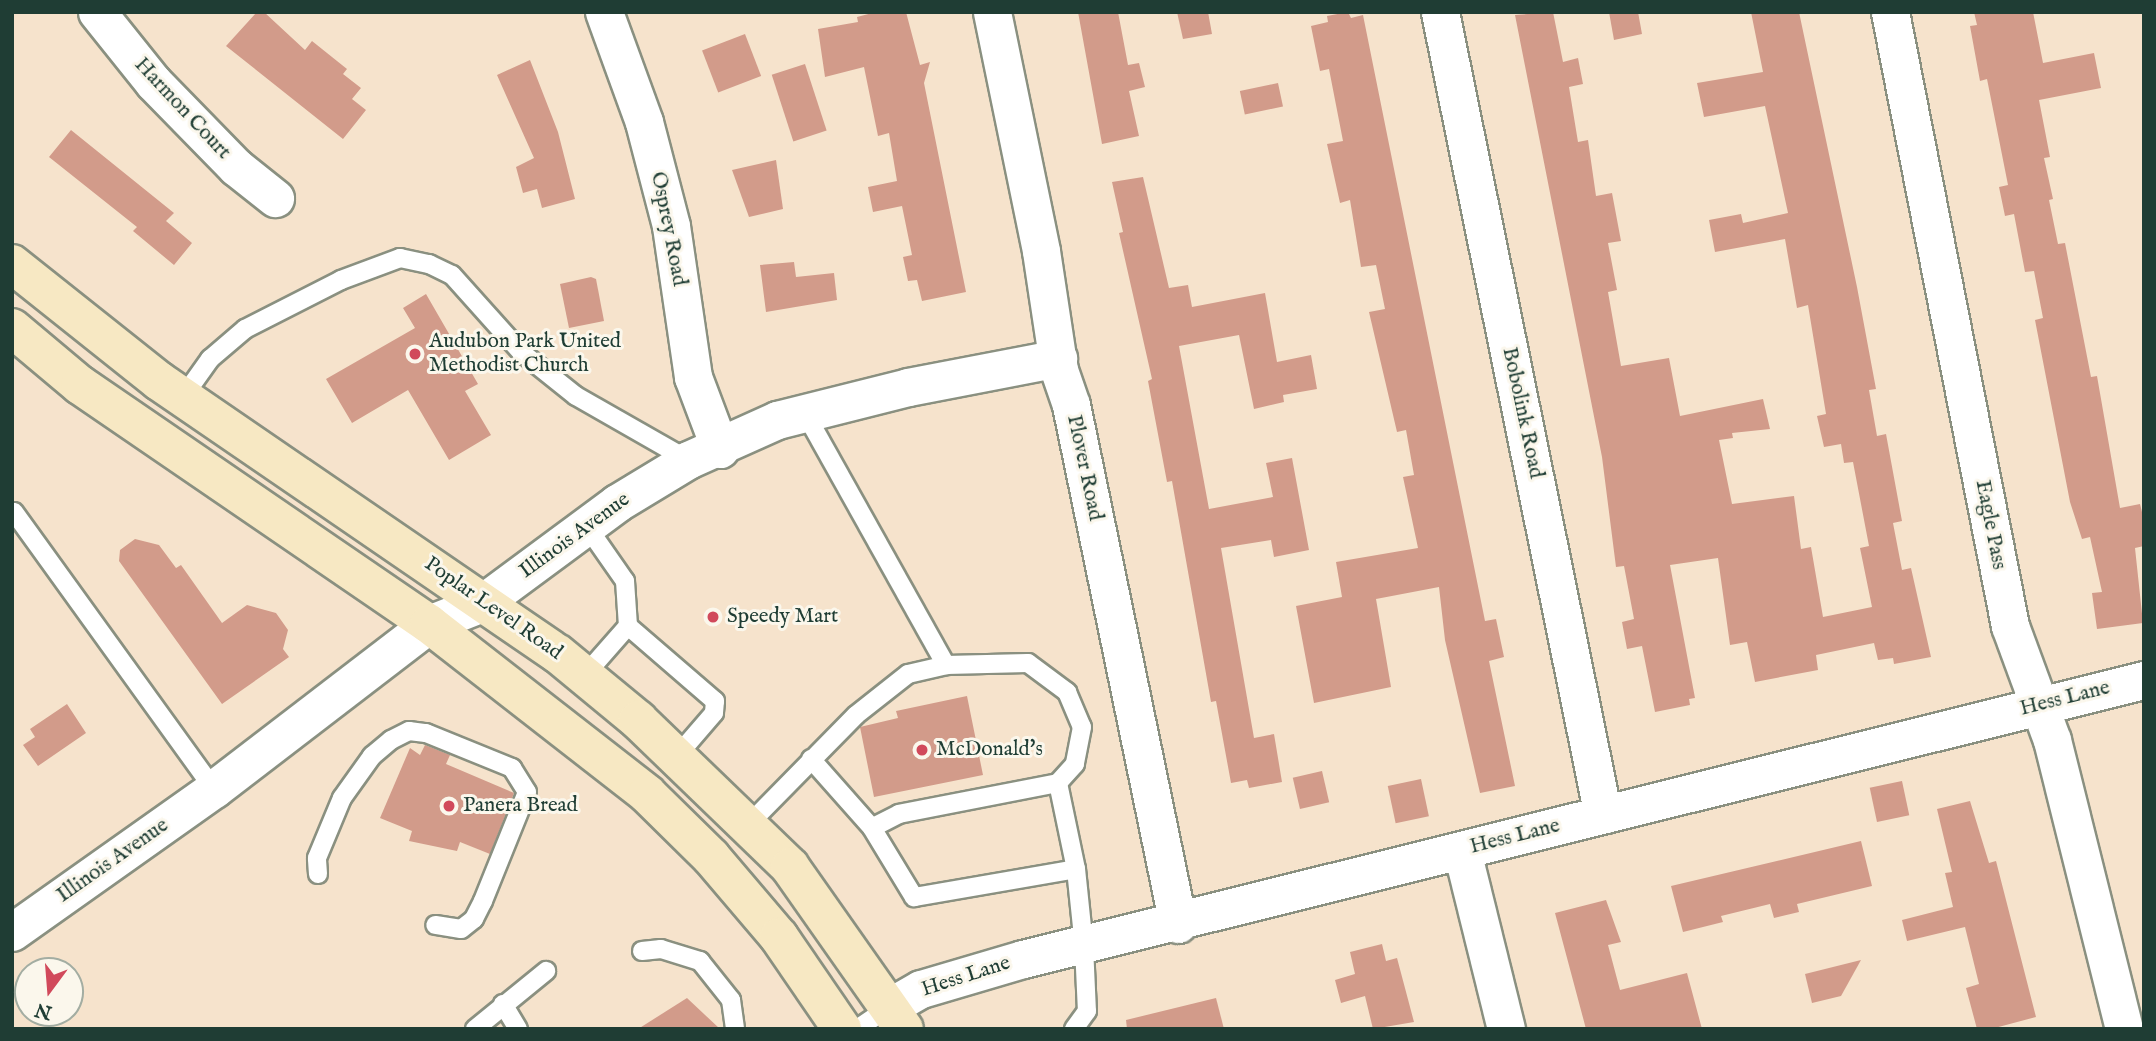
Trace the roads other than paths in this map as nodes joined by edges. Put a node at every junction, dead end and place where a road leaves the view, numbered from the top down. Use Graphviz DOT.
graph roads {
  1 [pos="97,12"];
  2 [pos="604,12"];
  3 [pos="992,12"];
  4 [pos="1440,12"];
  5 [pos="1890,12"];
  6 [pos="275,198"];
  7 [pos="12,264"];
  8 [pos="12,328"];
  9 [pos="1058,358"];
  10 [pos="183,397"];
  11 [pos="805,413"];
  12 [pos="704,455"];
  13 [pos="14,512"];
  14 [pos="588,528"];
  15 [pos="482,603"];
  16 [pos="429,624"];
  17 [pos="628,626"];
  18 [pos="946,665"];
  19 [pos="584,676"];
  20 [pos="2144,680"];
  21 [pos="2037,706"];
  22 [pos="677,756"];
  23 [pos="811,759"];
  24 [pos="1058,783"];
  25 [pos="214,789"];
  26 [pos="1603,815"];
  27 [pos="748,825"];
  28 [pos="872,828"];
  29 [pos="1462,851"];
  30 [pos="1076,869"];
  31 [pos="318,874"];
  32 [pos="1178,924"];
  33 [pos="435,925"];
  34 [pos="12,932"];
  35 [pos="1084,946"];
  36 [pos="642,951"];
  37 [pos="546,971"];
  38 [pos="503,1004"];
  39 [pos="898,1017"];
  40 [pos="475,1029"];
  41 [pos="518,1029"];
  42 [pos="736,1029"];
  43 [pos="842,1029"];
  44 [pos="857,1029"];
  45 [pos="1074,1029"];
  46 [pos="1506,1029"];
  47 [pos="2124,1029"];
  1 -- 6 [label="street, Harmon Court"];
  2 -- 12 [label="street, Osprey Road"];
  3 -- 9 [label="street, Plover Road"];
  4 -- 26 [label="street, Bobolink Road"];
  5 -- 21 [label="street, Eagle Pass"];
  7 -- 10 [label="main road, Poplar Level Road"];
  8 -- 16 [label="main road"];
  9 -- 11 [label="street, Illinois Avenue"];
  9 -- 32 [label="street, Plover Road"];
  10 -- 12 [label="lane"];
  10 -- 15 [label="main road, Poplar Level Road"];
  11 -- 12 [label="street, Illinois Avenue"];
  11 -- 18 [label="lane"];
  12 -- 14 [label="street, Illinois Avenue"];
  13 -- 25 [label="lane"];
  14 -- 15 [label="street, Illinois Avenue"];
  14 -- 17 [label="lane"];
  15 -- 16 [label="street, Illinois Avenue"];
  15 -- 19 [label="main road, Poplar Level Road"];
  16 -- 25 [label="street, Illinois Avenue"];
  16 -- 43 [label="main road"];
  17 -- 19 [label="lane"];
  17 -- 22 [label="lane"];
  18 -- 23 [label="lane"];
  18 -- 24 [label="lane"];
  19 -- 22 [label="main road, Poplar Level Road"];
  20 -- 21 [label="street, Hess Lane"];
  21 -- 26 [label="street, Hess Lane"];
  21 -- 47 [label="street, Eagle Pass"];
  22 -- 27 [label="main road, Poplar Level Road"];
  23 -- 27 [label="lane"];
  23 -- 28 [label="lane"];
  24 -- 28 [label="lane"];
  24 -- 30 [label="lane"];
  25 -- 34 [label="street, Illinois Avenue"];
  26 -- 29 [label="street, Hess Lane"];
  27 -- 39 [label="main road, Poplar Level Road"];
  28 -- 30 [label="lane"];
  29 -- 32 [label="street, Hess Lane"];
  29 -- 46 [label="street"];
  30 -- 35 [label="lane"];
  31 -- 33 [label="lane"];
  32 -- 35 [label="street, Hess Lane"];
  35 -- 39 [label="street, Hess Lane"];
  35 -- 45 [label="lane"];
  36 -- 42 [label="lane"];
  37 -- 38 [label="lane"];
  38 -- 40 [label="lane"];
  38 -- 41 [label="lane"];
  39 -- 44 [label="lane"];
}
